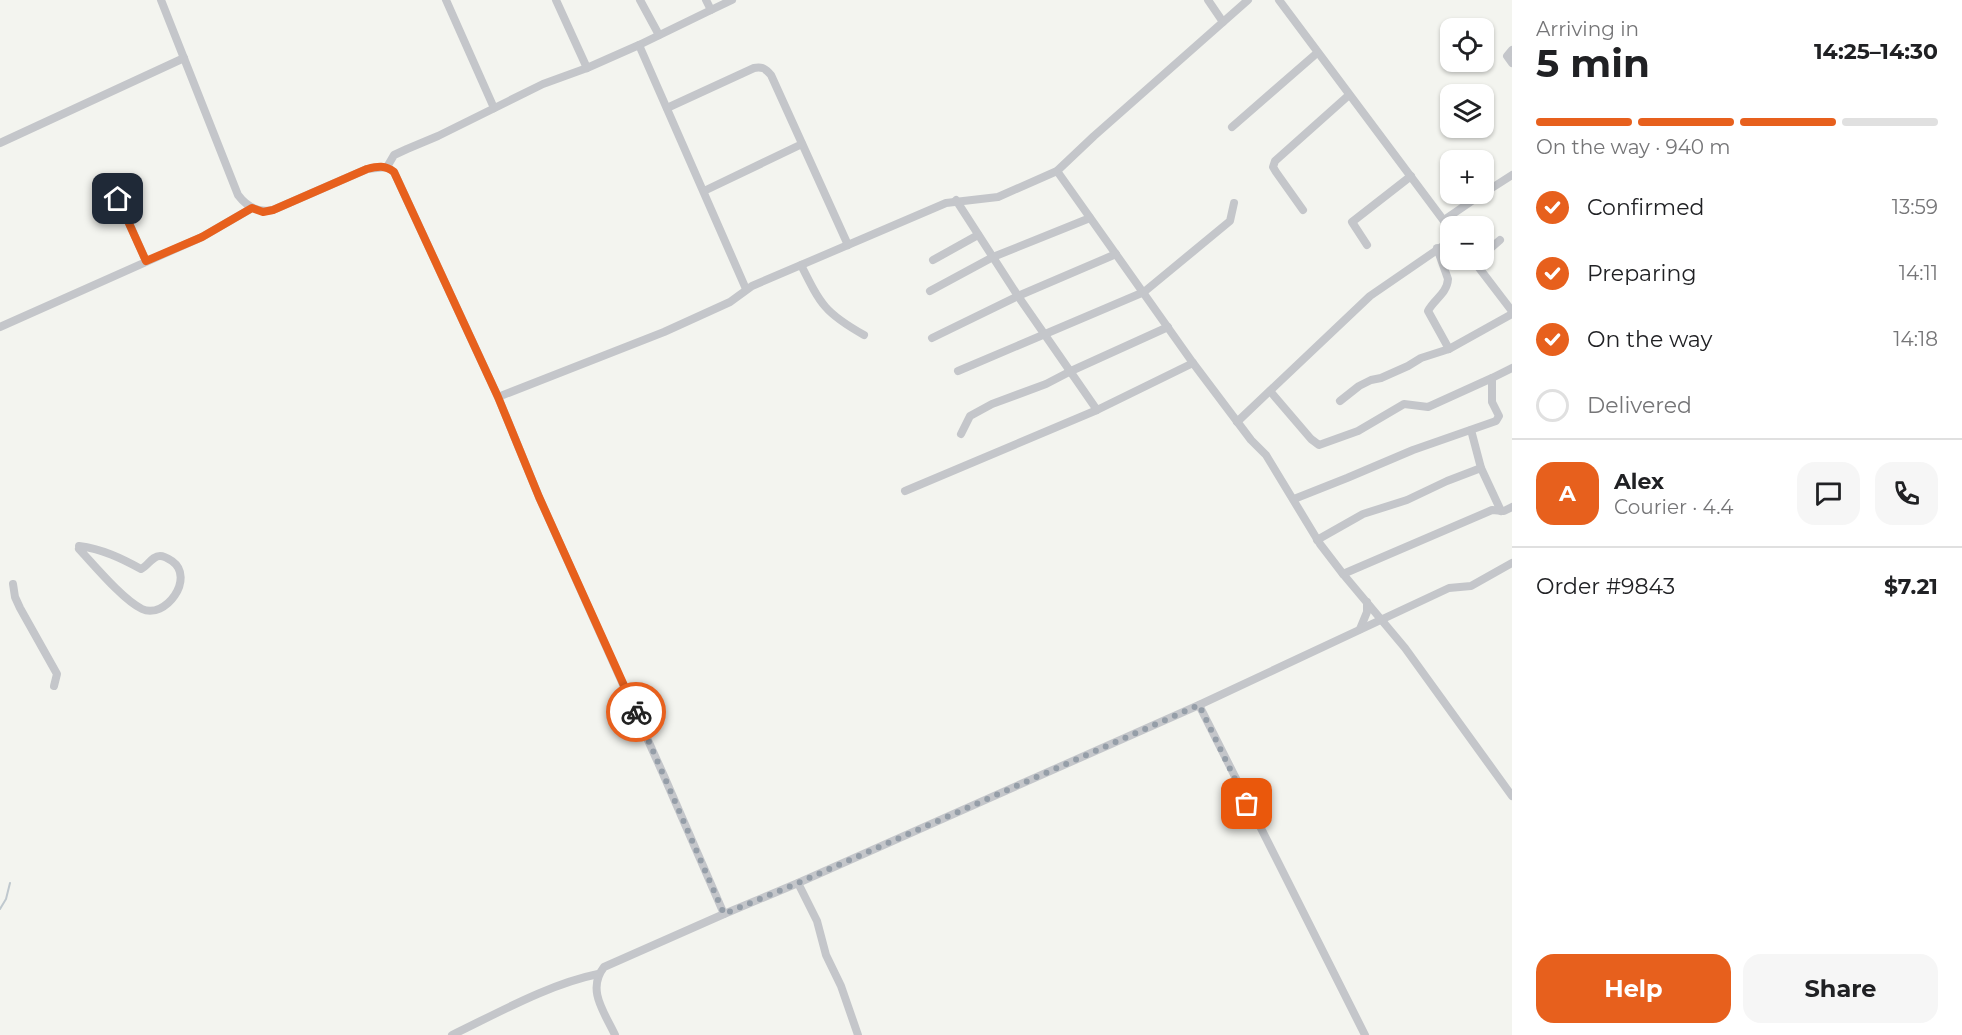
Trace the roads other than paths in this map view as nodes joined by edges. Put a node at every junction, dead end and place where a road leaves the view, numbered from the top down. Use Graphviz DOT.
graph roads {
  1 [pos="161,0"];
  2 [pos="446,0"];
  3 [pos="556,0"];
  4 [pos="640,0"];
  5 [pos="706,0"];
  6 [pos="732,0"];
  7 [pos="1208,0"];
  8 [pos="1248,0"];
  9 [pos="1279,0"];
  10 [pos="711,10"];
  11 [pos="1223,22"];
  12 [pos="658,36"];
  13 [pos="639,45"];
  14 [pos="1512,50"];
  15 [pos="1317,53"];
  16 [pos="184,58"];
  17 [pos="1512,63"];
  18 [pos="587,68"];
  19 [pos="1349,95"];
  20 [pos="494,108"];
  21 [pos="667,108"];
  22 [pos="1232,127"];
  23 [pos="0,143"];
  24 [pos="802,144"];
  25 [pos="387,167"];
  26 [pos="1057,171"];
  27 [pos="1411,176"];
  28 [pos="1512,176"];
  29 [pos="109,178"];
  30 [pos="1494,187"];
  31 [pos="704,191"];
  32 [pos="956,200"];
  33 [pos="1234,203"];
  34 [pos="1467,204"];
  35 [pos="252,208"];
  36 [pos="1302,210"];
  37 [pos="1441,216"];
  38 [pos="1450,216"];
  39 [pos="1090,218"];
  40 [pos="978,235"];
  41 [pos="1500,240"];
  42 [pos="848,245"];
  43 [pos="1367,245"];
  44 [pos="1494,245"];
  45 [pos="1440,246"];
  46 [pos="1437,248"];
  47 [pos="1116,254"];
  48 [pos="993,257"];
  49 [pos="933,260"];
  50 [pos="146,261"];
  51 [pos="801,265"];
  52 [pos="1482,270"];
  53 [pos="746,289"];
  54 [pos="930,291"];
  55 [pos="1144,292"];
  56 [pos="1018,296"];
  57 [pos="1512,312"];
  58 [pos="0,327"];
  59 [pos="1168,327"];
  60 [pos="1045,334"];
  61 [pos="864,335"];
  62 [pos="932,338"];
  63 [pos="1449,349"];
  64 [pos="1193,363"];
  65 [pos="1512,368"];
  66 [pos="958,371"];
  67 [pos="1071,371"];
  68 [pos="1492,378"];
  69 [pos="1270,391"];
  70 [pos="498,397"];
  71 [pos="1340,401"];
  72 [pos="1097,410"];
  73 [pos="1237,422"];
  74 [pos="1471,430"];
  75 [pos="961,434"];
  76 [pos="1481,468"];
  77 [pos="905,491"];
  78 [pos="1294,499"];
  79 [pos="1512,507"];
  80 [pos="1501,511"];
  81 [pos="1317,540"];
  82 [pos="79,547"];
  83 [pos="1512,563"];
  84 [pos="1343,574"];
  85 [pos="13,584"];
  86 [pos="1367,602"];
  87 [pos="1379,619"];
  88 [pos="1360,629"];
  89 [pos="54,686"];
  90 [pos="1199,705"];
  91 [pos="1512,796"];
  92 [pos="798,883"];
  93 [pos="724,914"];
  94 [pos="598,974"];
  95 [pos="452,1035"];
  96 [pos="615,1035"];
  97 [pos="858,1035"];
  98 [pos="1365,1035"];
  1 -- 16 [label="street"];
  2 -- 20 [label="street"];
  3 -- 18 [label="street"];
  4 -- 12 [label="street"];
  5 -- 10 [label="street"];
  6 -- 10 [label="street"];
  7 -- 11 [label="street"];
  8 -- 11 [label="street"];
  9 -- 15 [label="street"];
  10 -- 12 [label="street"];
  11 -- 26 [label="street"];
  12 -- 13 [label="street"];
  13 -- 18 [label="street"];
  13 -- 21 [label="street"];
  14 -- 17 [label="street"];
  15 -- 19 [label="street"];
  15 -- 22 [label="street"];
  16 -- 23 [label="street"];
  16 -- 35 [label="street"];
  18 -- 20 [label="street"];
  19 -- 27 [label="street"];
  19 -- 36 [label="street"];
  20 -- 25 [label="street"];
  21 -- 24 [label="street"];
  21 -- 31 [label="street"];
  24 -- 31 [label="street"];
  24 -- 42 [label="street"];
  25 -- 35 [label="street"];
  25 -- 70 [label="street"];
  26 -- 32 [label="street"];
  26 -- 39 [label="street"];
  27 -- 37 [label="street"];
  27 -- 43 [label="street"];
  28 -- 30 [label="street"];
  29 -- 50 [label="street"];
  31 -- 53 [label="street"];
  32 -- 40 [label="street"];
  32 -- 42 [label="street"];
  33 -- 55 [label="street"];
  34 -- 38 [label="street"];
  35 -- 50 [label="street"];
  39 -- 47 [label="street"];
  39 -- 48 [label="street"];
  40 -- 48 [label="street"];
  40 -- 49 [label="street"];
  41 -- 44 [label="street"];
  42 -- 51 [label="street"];
  45 -- 46 [label="street"];
  46 -- 63 [label="street"];
  46 -- 69 [label="street"];
  47 -- 55 [label="street"];
  47 -- 56 [label="street"];
  48 -- 54 [label="street"];
  48 -- 56 [label="street"];
  50 -- 58 [label="street"];
  51 -- 53 [label="street"];
  51 -- 61 [label="street"];
  52 -- 57 [label="street"];
  53 -- 70 [label="street"];
  55 -- 59 [label="street"];
  55 -- 60 [label="street"];
  56 -- 60 [label="street"];
  56 -- 62 [label="street"];
  57 -- 63 [label="street"];
  59 -- 64 [label="street"];
  59 -- 67 [label="street"];
  60 -- 66 [label="street"];
  60 -- 67 [label="street"];
  63 -- 71 [label="street"];
  64 -- 72 [label="street"];
  64 -- 73 [label="street"];
  65 -- 68 [label="street"];
  67 -- 72 [label="street"];
  67 -- 75 [label="street"];
  68 -- 69 [label="street"];
  68 -- 74 [label="street"];
  69 -- 73 [label="street"];
  70 -- 93 [label="street"];
  72 -- 77 [label="street"];
  73 -- 78 [label="street"];
  74 -- 76 [label="street"];
  74 -- 78 [label="street"];
  76 -- 80 [label="street"];
  76 -- 81 [label="street"];
  78 -- 81 [label="street"];
  79 -- 80 [label="street"];
  80 -- 84 [label="street"];
  81 -- 84 [label="street"];
  82 -- 82 [label="street"];
  83 -- 87 [label="street"];
  84 -- 86 [label="street"];
  85 -- 89 [label="street"];
  86 -- 87 [label="street"];
  86 -- 88 [label="street"];
  87 -- 88 [label="street"];
  87 -- 91 [label="street"];
  88 -- 90 [label="street"];
  90 -- 92 [label="street"];
  90 -- 98 [label="street"];
  92 -- 93 [label="street"];
  92 -- 97 [label="street"];
  93 -- 94 [label="street"];
  94 -- 95 [label="street"];
  94 -- 96 [label="street"];
}
